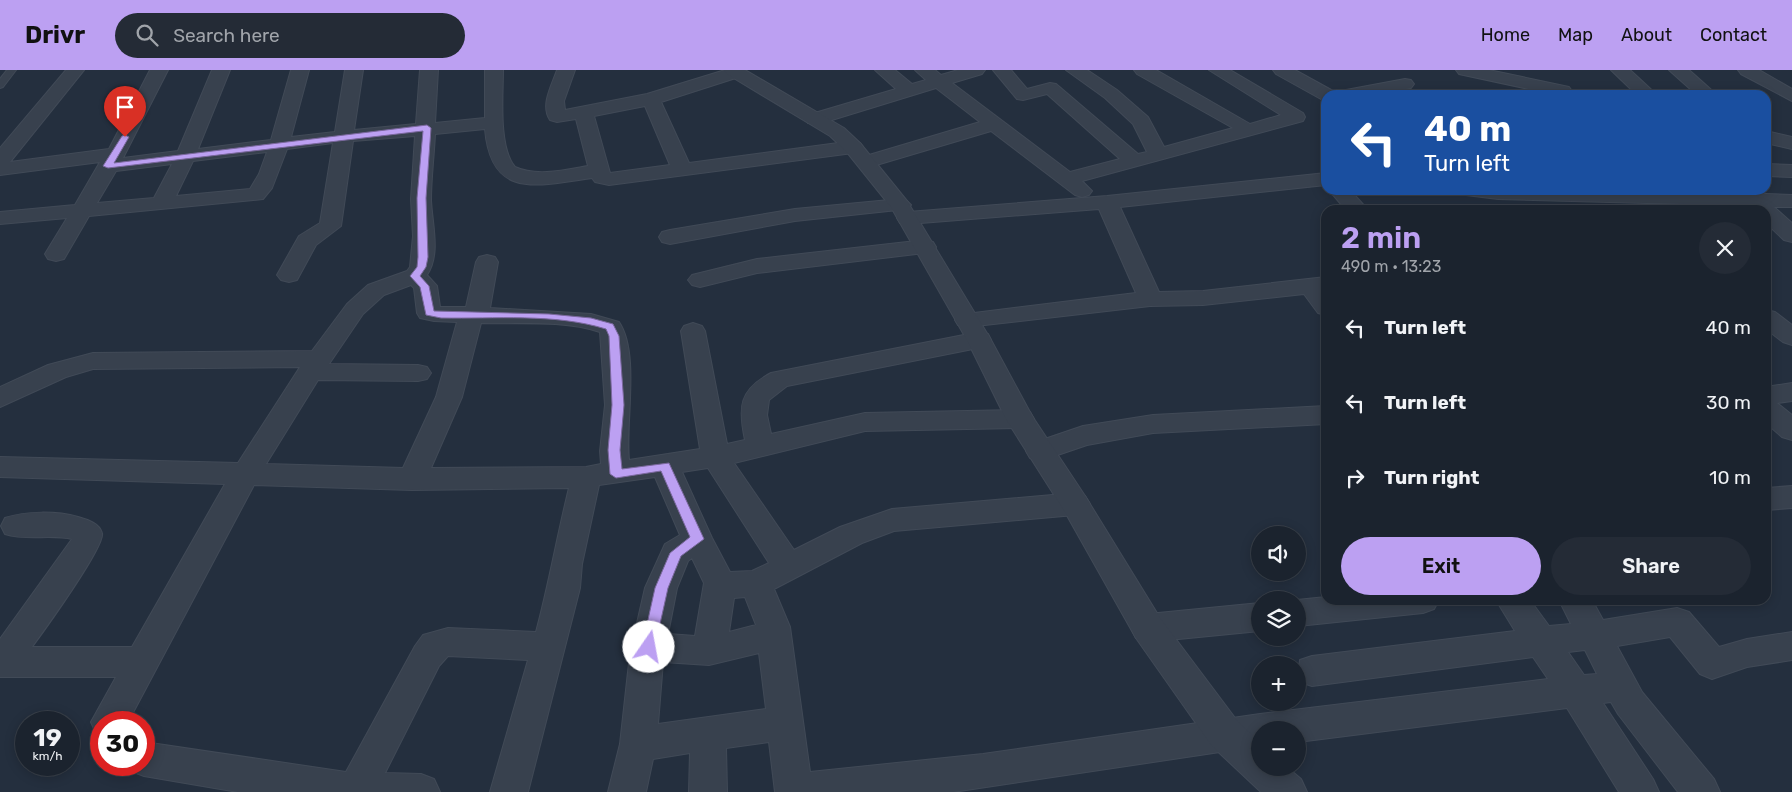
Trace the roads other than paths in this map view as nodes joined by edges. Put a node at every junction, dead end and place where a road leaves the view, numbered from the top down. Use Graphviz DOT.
graph roads {
  1 [pos="12,70"];
  2 [pos="75,70"];
  3 [pos="159,70"];
  4 [pos="221,70"];
  5 [pos="300,70"];
  6 [pos="354,70"];
  7 [pos="429,70"];
  8 [pos="494,70"];
  9 [pos="566,70"];
  10 [pos="884,70"];
  11 [pos="976,70"];
  12 [pos="1002,70"];
  13 [pos="1075,70"];
  14 [pos="1143,70"];
  15 [pos="1218,70"];
  16 [pos="1282,70"];
  17 [pos="1540,70"];
  18 [pos="1620,70"];
  19 [pos="1678,70"];
  20 [pos="1747,70"];
  21 [pos="734,71"];
  22 [pos="1472,71"];
  23 [pos="930,76"];
  24 [pos="1405,84"];
  25 [pos="0,85"];
  26 [pos="908,90"];
  27 [pos="1373,90"];
  28 [pos="1552,90"];
  29 [pos="1562,90"];
  30 [pos="1642,90"];
  31 [pos="1702,90"];
  32 [pos="1321,92"];
  33 [pos="1792,96"];
  34 [pos="651,99"];
  35 [pos="584,113"];
  36 [pos="815,118"];
  37 [pos="494,123"];
  38 [pos="994,124"];
  39 [pos="427,128"];
  40 [pos="1245,131"];
  41 [pos="346,136"];
  42 [pos="1771,138"];
  43 [pos="1792,143"];
  44 [pos="279,144"];
  45 [pos="859,154"];
  46 [pos="1158,155"];
  47 [pos="185,157"];
  48 [pos="112,160"];
  49 [pos="0,161"];
  50 [pos="1135,162"];
  51 [pos="0,169"];
  52 [pos="682,170"];
  53 [pos="1771,170"];
  54 [pos="599,171"];
  55 [pos="1792,171"];
  56 [pos="1068,179"];
  57 [pos="1321,180"];
  58 [pos="1344,195"];
  59 [pos="1462,195"];
  60 [pos="1500,195"];
  61 [pos="1591,195"];
  62 [pos="1607,195"];
  63 [pos="1676,199"];
  64 [pos="1792,201"];
  65 [pos="1101,202"];
  66 [pos="1759,203"];
  67 [pos="161,204"];
  68 [pos="1352,205"];
  69 [pos="1470,205"];
  70 [pos="1507,205"];
  71 [pos="1599,205"];
  72 [pos="81,212"];
  73 [pos="904,212"];
  74 [pos="1771,215"];
  75 [pos="0,218"];
  76 [pos="1792,235"];
  77 [pos="670,237"];
  78 [pos="925,246"];
  79 [pos="56,254"];
  80 [pos="487,262"];
  81 [pos="289,275"];
  82 [pos="414,276"];
  83 [pos="700,280"];
  84 [pos="1319,285"];
  85 [pos="1150,300"];
  86 [pos="474,316"];
  87 [pos="1771,321"];
  88 [pos="973,330"];
  89 [pos="693,331"];
  90 [pos="1792,337"];
  91 [pos="315,365"];
  92 [pos="418,373"];
  93 [pos="1792,392"];
  94 [pos="1771,395"];
  95 [pos="0,398"];
  96 [pos="1771,412"];
  97 [pos="1321,415"];
  98 [pos="1020,419"];
  99 [pos="1792,430"];
  100 [pos="760,447"];
  101 [pos="1040,451"];
  102 [pos="715,457"];
  103 [pos="665,466"];
  104 [pos="0,467"];
  105 [pos="245,475"];
  106 [pos="601,475"];
  107 [pos="412,479"];
  108 [pos="1792,497"];
  109 [pos="1771,499"];
  110 [pos="1075,504"];
  111 [pos="16,526"];
  112 [pos="697,539"];
  113 [pos="789,567"];
  114 [pos="720,583"];
  115 [pos="756,584"];
  116 [pos="1375,605"];
  117 [pos="1515,605"];
  118 [pos="1577,605"];
  119 [pos="1306,612"];
  120 [pos="1251,618"];
  121 [pos="1148,628"];
  122 [pos="774,635"];
  123 [pos="1594,635"];
  124 [pos="1539,642"];
  125 [pos="549,646"];
  126 [pos="1792,646"];
  127 [pos="649,647"];
  128 [pos="710,651"];
  129 [pos="2,662"];
  130 [pos="141,662"];
  131 [pos="1312,671"];
  132 [pos="1620,686"];
  133 [pos="1576,692"];
  134 [pos="115,711"];
  135 [pos="785,723"];
  136 [pos="1249,732"];
  137 [pos="708,734"];
  138 [pos="638,744"];
  139 [pos="155,761"];
  140 [pos="1271,776"];
  141 [pos="984,782"];
  142 [pos="341,791"];
  143 [pos="420,792"];
  144 [pos="509,792"];
  145 [pos="627,792"];
  146 [pos="708,792"];
  147 [pos="795,792"];
  148 [pos="1288,792"];
  149 [pos="1640,792"];
  150 [pos="1701,792"];
  1 -- 25 [label="lane"];
  2 -- 49 [label="street"];
  3 -- 48 [label="street"];
  4 -- 47 [label="street"];
  5 -- 44 [label="street"];
  6 -- 41 [label="street"];
  7 -- 39 [label="street"];
  8 -- 37 [label="street"];
  9 -- 35 [label="street"];
  10 -- 26 [label="street"];
  11 -- 23 [label="street"];
  12 -- 50 [label="street"];
  13 -- 46 [label="street"];
  14 -- 40 [label="street"];
  15 -- 40 [label="street"];
  16 -- 32 [label="street"];
  17 -- 29 [label="street"];
  18 -- 30 [label="street"];
  19 -- 31 [label="street"];
  20 -- 33 [label="street"];
  21 -- 34 [label="street"];
  21 -- 36 [label="street"];
  22 -- 28 [label="street"];
  23 -- 26 [label="street"];
  23 -- 38 [label="street"];
  24 -- 27 [label="street"];
  26 -- 36 [label="street"];
  34 -- 35 [label="street"];
  34 -- 52 [label="street"];
  35 -- 54 [label="street"];
  36 -- 45 [label="street"];
  37 -- 39 [label="street"];
  37 -- 54 [label="street"];
  38 -- 45 [label="street"];
  38 -- 56 [label="street"];
  39 -- 41 [label="street"];
  39 -- 82 [label="street"];
  40 -- 46 [label="street"];
  41 -- 44 [label="street"];
  41 -- 81 [label="street"];
  42 -- 43 [label="street"];
  44 -- 47 [label="street"];
  44 -- 67 [label="street"];
  45 -- 52 [label="street"];
  45 -- 73 [label="street"];
  46 -- 50 [label="street"];
  47 -- 48 [label="street"];
  47 -- 67 [label="street"];
  48 -- 51 [label="street"];
  48 -- 72 [label="street"];
  50 -- 56 [label="street"];
  52 -- 54 [label="street"];
  53 -- 55 [label="street"];
  56 -- 65 [label="street"];
  57 -- 65 [label="street"];
  58 -- 68 [label="street"];
  59 -- 69 [label="street"];
  60 -- 70 [label="street"];
  61 -- 71 [label="street"];
  62 -- 63 [label="street"];
  63 -- 66 [label="street"];
  64 -- 66 [label="street"];
  65 -- 73 [label="street"];
  65 -- 85 [label="street"];
  67 -- 72 [label="street"];
  72 -- 75 [label="street"];
  72 -- 79 [label="street"];
  73 -- 77 [label="street"];
  73 -- 78 [label="street"];
  74 -- 76 [label="street"];
  78 -- 83 [label="street"];
  78 -- 88 [label="street"];
  80 -- 86 [label="street"];
  82 -- 86 [label="street"];
  82 -- 91 [label="street"];
  84 -- 85 [label="street"];
  85 -- 88 [label="street"];
  86 -- 106 [label="street"];
  86 -- 107 [label="street"];
  87 -- 90 [label="street"];
  88 -- 98 [label="street"];
  88 -- 100 [label="street"];
  89 -- 102 [label="street"];
  91 -- 92 [label="street"];
  91 -- 95 [label="street"];
  91 -- 105 [label="street"];
  93 -- 94 [label="street"];
  96 -- 99 [label="street"];
  97 -- 101 [label="street"];
  98 -- 100 [label="street"];
  98 -- 101 [label="street"];
  100 -- 102 [label="street"];
  101 -- 110 [label="street"];
  102 -- 103 [label="street"];
  102 -- 113 [label="street"];
  103 -- 106 [label="street"];
  103 -- 112 [label="street"];
  104 -- 105 [label="street"];
  105 -- 107 [label="street"];
  105 -- 130 [label="street"];
  106 -- 107 [label="street"];
  106 -- 125 [label="street"];
  108 -- 109 [label="street"];
  110 -- 113 [label="street"];
  110 -- 121 [label="street"];
  111 -- 129 [label="street"];
  112 -- 114 [label="street"];
  112 -- 127 [label="street"];
  113 -- 115 [label="street"];
  114 -- 115 [label="street"];
  114 -- 128 [label="street"];
  115 -- 122 [label="street"];
  116 -- 119 [label="street"];
  117 -- 124 [label="street"];
  118 -- 123 [label="street"];
  120 -- 121 [label="street"];
  121 -- 136 [label="street"];
  122 -- 128 [label="street"];
  122 -- 135 [label="street"];
  123 -- 124 [label="street"];
  123 -- 126 [label="street"];
  123 -- 132 [label="street"];
  124 -- 131 [label="street"];
  124 -- 133 [label="street"];
  125 -- 142 [label="street"];
  125 -- 144 [label="street"];
  127 -- 128 [label="street"];
  127 -- 138 [label="street"];
  129 -- 130 [label="street"];
  130 -- 134 [label="street"];
  132 -- 133 [label="street"];
  132 -- 150 [label="street"];
  133 -- 136 [label="street"];
  133 -- 149 [label="street"];
  135 -- 137 [label="street"];
  135 -- 147 [label="street"];
  136 -- 141 [label="street"];
  137 -- 138 [label="street"];
  137 -- 146 [label="street"];
  138 -- 145 [label="street"];
  139 -- 142 [label="street"];
  140 -- 148 [label="street"];
  141 -- 147 [label="street"];
  142 -- 143 [label="street"];
}
